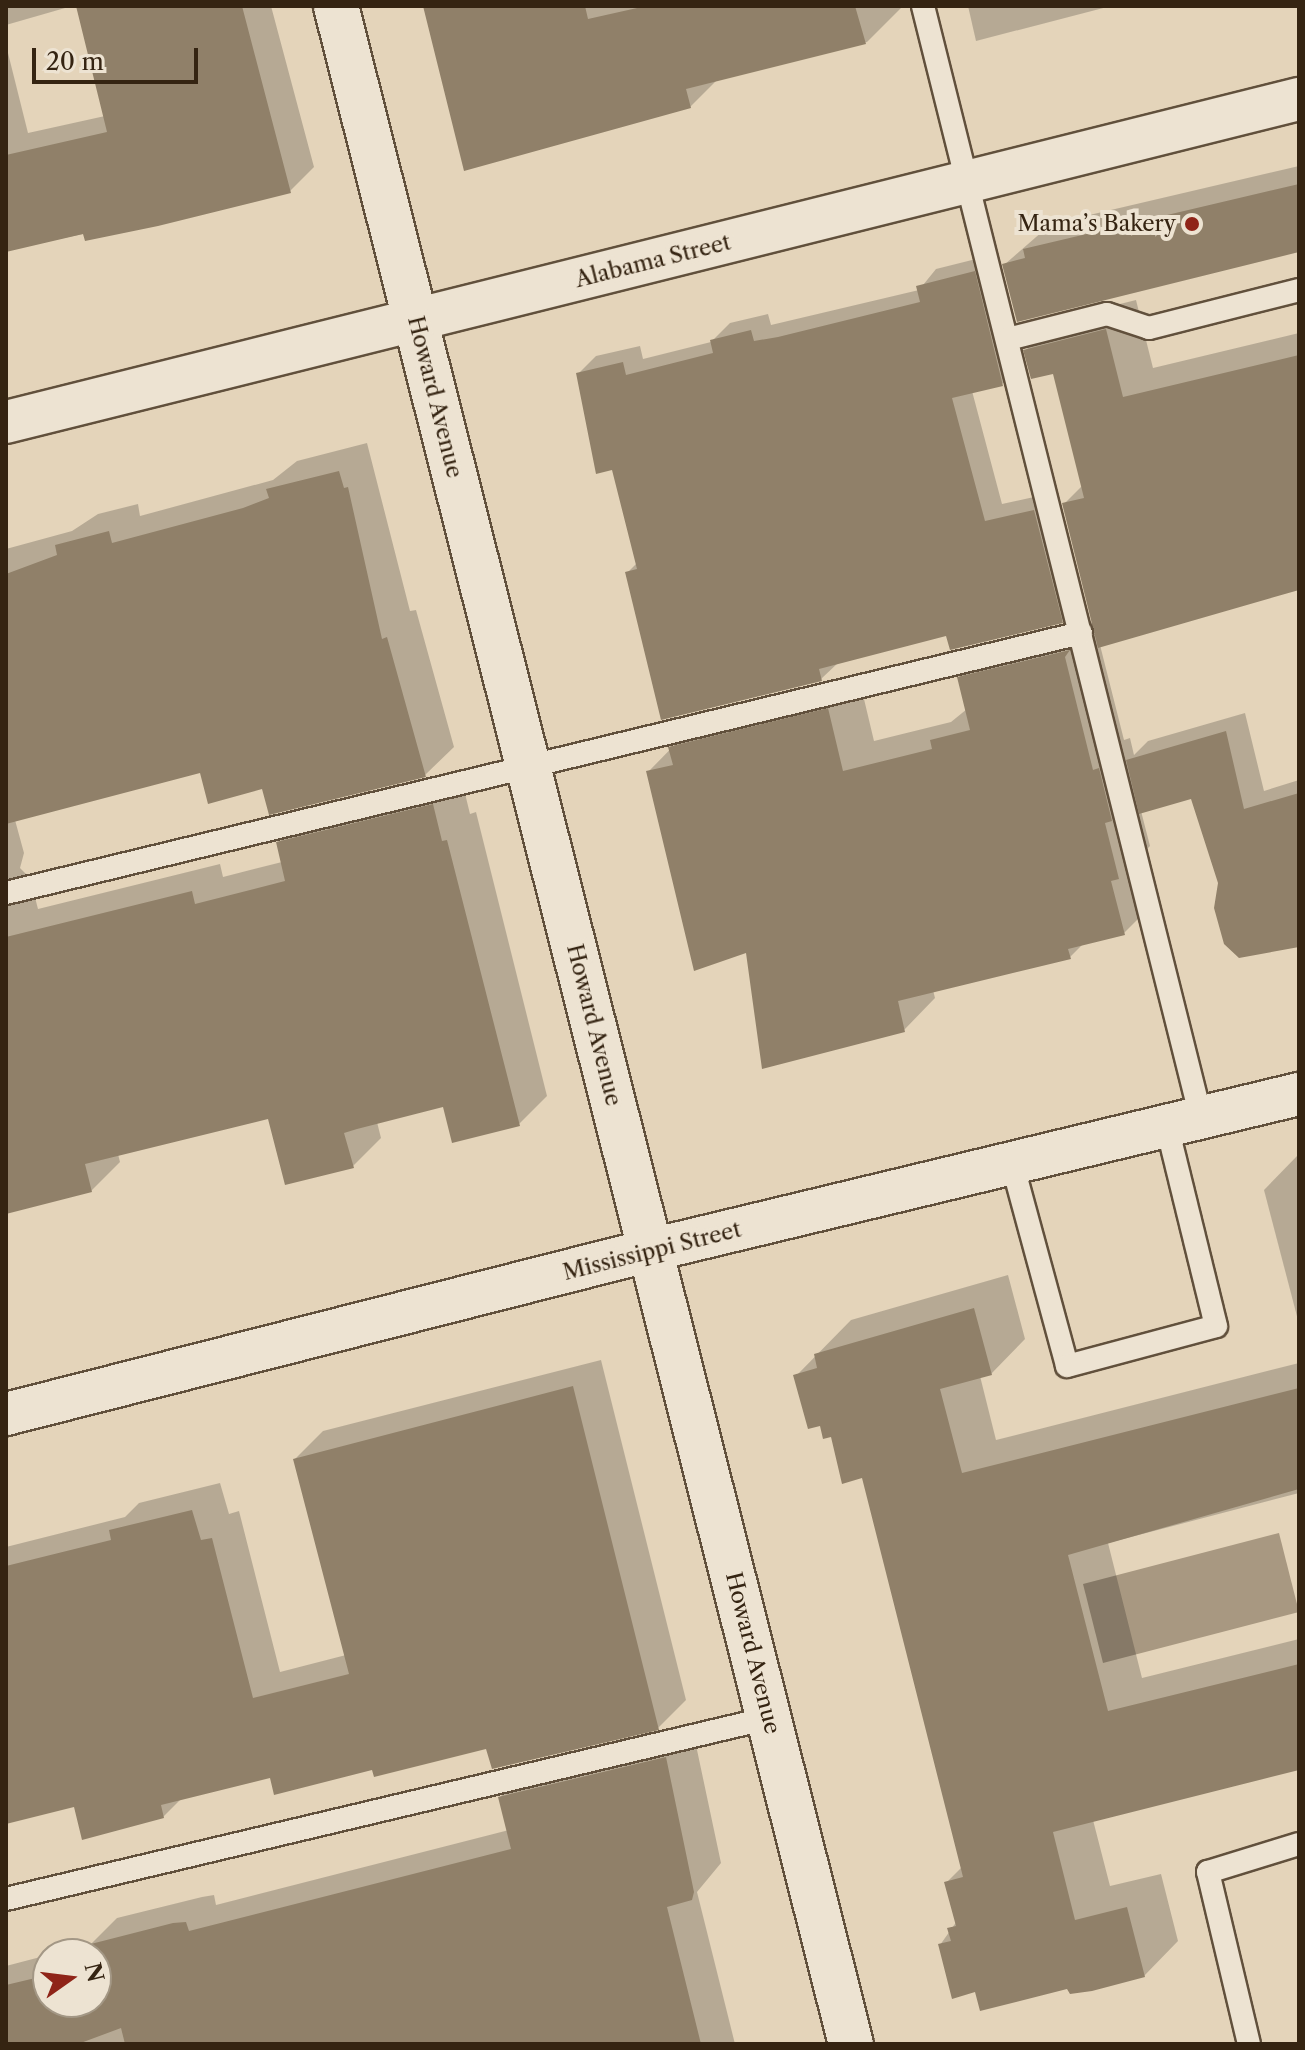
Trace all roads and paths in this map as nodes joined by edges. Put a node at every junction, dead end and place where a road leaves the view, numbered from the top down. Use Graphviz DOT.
graph roads {
  1 [pos="336,6"];
  2 [pos="923,6"];
  3 [pos="1299,99"];
  4 [pos="969,182"];
  5 [pos="1299,290"];
  6 [pos="416,320"];
  7 [pos="1008,339"];
  8 [pos="6,422"];
  9 [pos="1081,633"];
  10 [pos="527,763"];
  11 [pos="6,893"];
  12 [pos="1299,1094"];
  13 [pos="1184,1122"];
  14 [pos="1012,1163"];
  15 [pos="651,1250"];
  16 [pos="6,1414"];
  17 [pos="769,1718"];
  18 [pos="1299,1844"];
  19 [pos="6,1899"];
  20 [pos="851,2044"];
  21 [pos="1249,2044"];
  1 -- 6 [label="street, Howard Avenue"];
  2 -- 4 [label="lane"];
  3 -- 4 [label="street, Alabama Street"];
  4 -- 6 [label="street, Alabama Street"];
  4 -- 7 [label="lane"];
  5 -- 7 [label="lane"];
  6 -- 8 [label="street, Alabama Street"];
  6 -- 10 [label="street, Howard Avenue"];
  7 -- 9 [label="lane"];
  9 -- 10 [label="lane"];
  9 -- 13 [label="lane"];
  10 -- 11 [label="lane"];
  10 -- 15 [label="street, Howard Avenue"];
  12 -- 13 [label="street, Mississippi Street"];
  13 -- 14 [label="street, Mississippi Street"];
  13 -- 14 [label="lane"];
  14 -- 15 [label="street, Mississippi Street"];
  15 -- 16 [label="street, Mississippi Street"];
  15 -- 17 [label="street, Howard Avenue"];
  17 -- 19 [label="lane"];
  17 -- 20 [label="street, Howard Avenue"];
  18 -- 21 [label="lane"];
}
